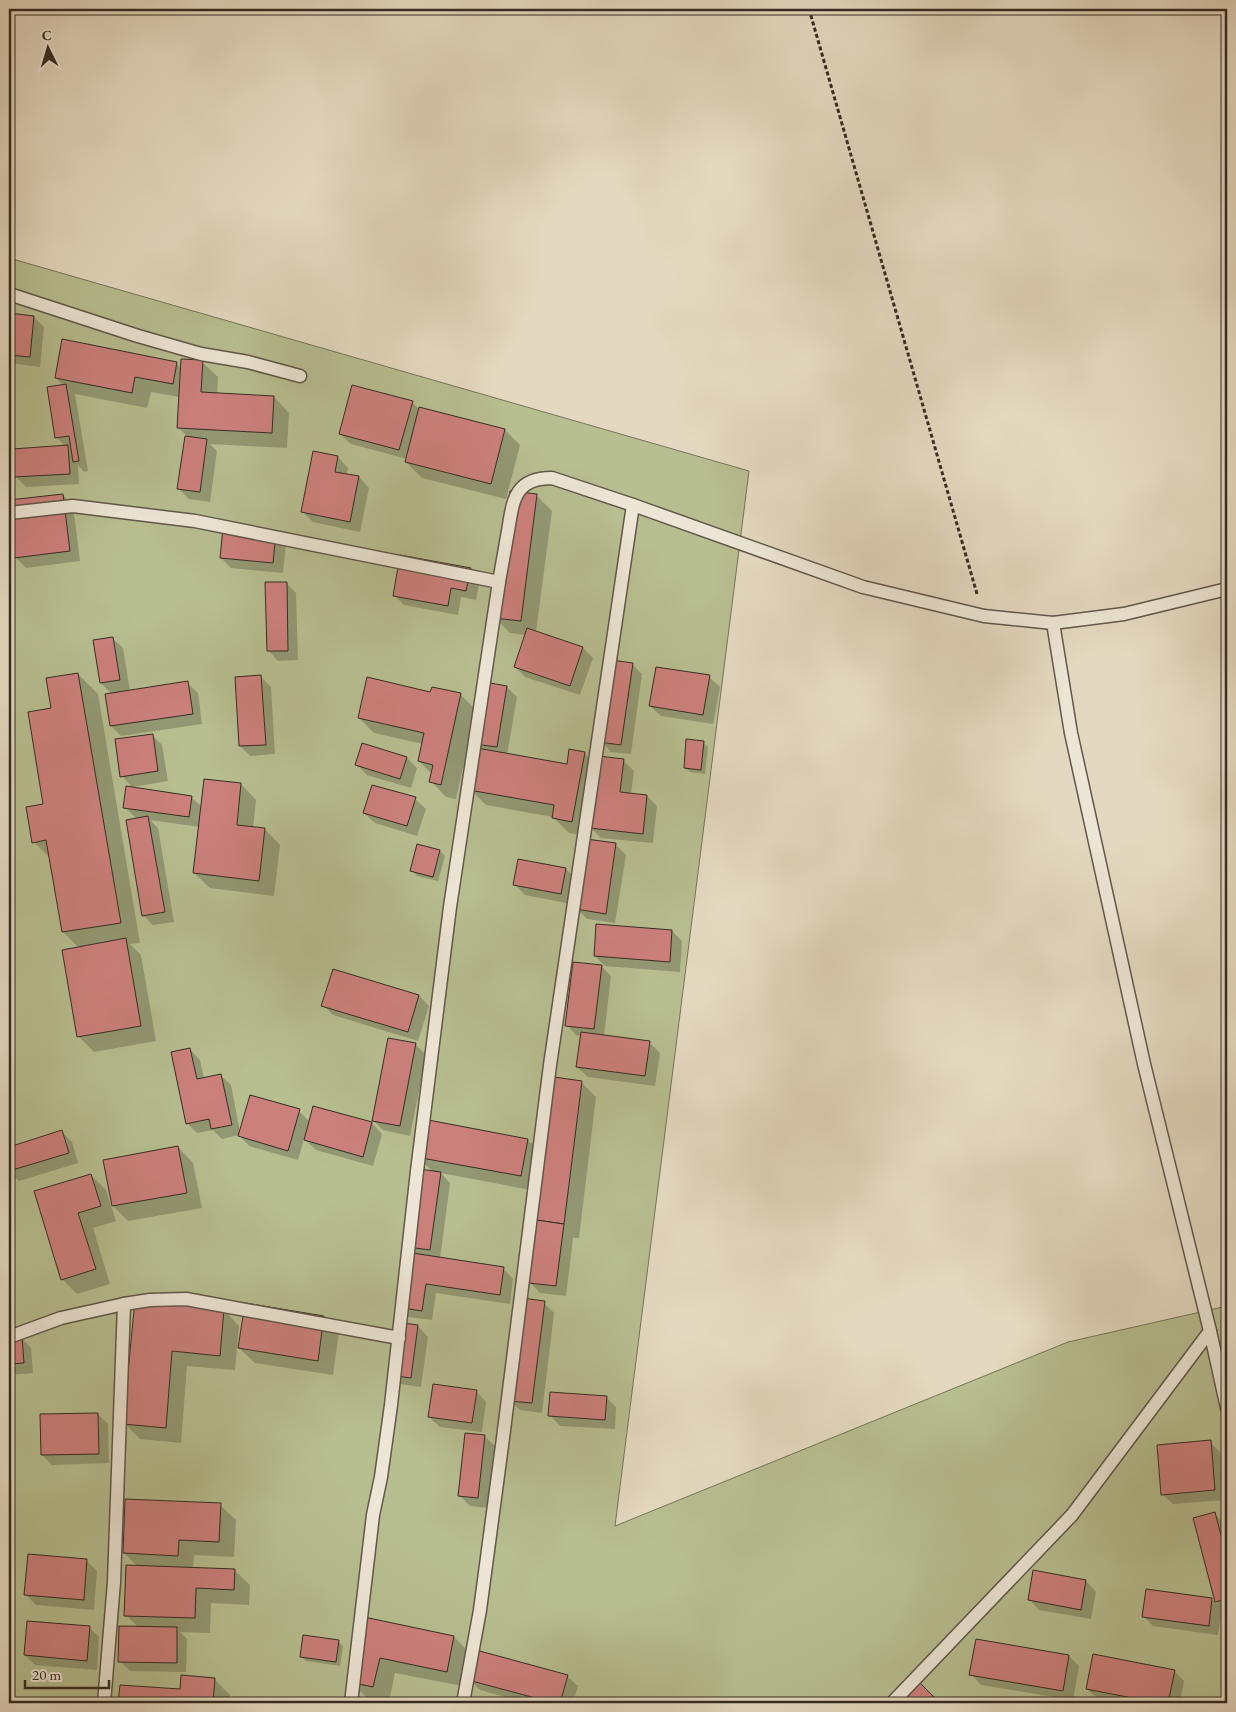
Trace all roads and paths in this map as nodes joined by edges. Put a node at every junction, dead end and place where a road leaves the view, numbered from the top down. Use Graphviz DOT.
graph roads {
  1 [pos="808,9"];
  2 [pos="9,294"];
  3 [pos="300,376"];
  4 [pos="633,505"];
  5 [pos="9,513"];
  6 [pos="499,582"];
  7 [pos="1227,590"];
  8 [pos="984,616"];
  9 [pos="1053,623"];
  10 [pos="124,1304"];
  11 [pos="1210,1331"];
  12 [pos="9,1336"];
  13 [pos="399,1338"];
  14 [pos="1227,1408"];
  15 [pos="104,1703"];
  16 [pos="351,1703"];
  17 [pos="463,1703"];
  18 [pos="892,1703"];
  1 -- 8 [label="path"];
  2 -- 3 [label="lane"];
  4 -- 6 [label="lane"];
  4 -- 8 [label="lane"];
  4 -- 17 [label="lane"];
  5 -- 6 [label="lane"];
  6 -- 13 [label="lane"];
  7 -- 9 [label="lane"];
  8 -- 9 [label="lane"];
  9 -- 11 [label="lane"];
  10 -- 12 [label="lane"];
  10 -- 13 [label="lane"];
  10 -- 15 [label="lane"];
  11 -- 14 [label="lane"];
  11 -- 18 [label="lane"];
  13 -- 16 [label="lane"];
}
